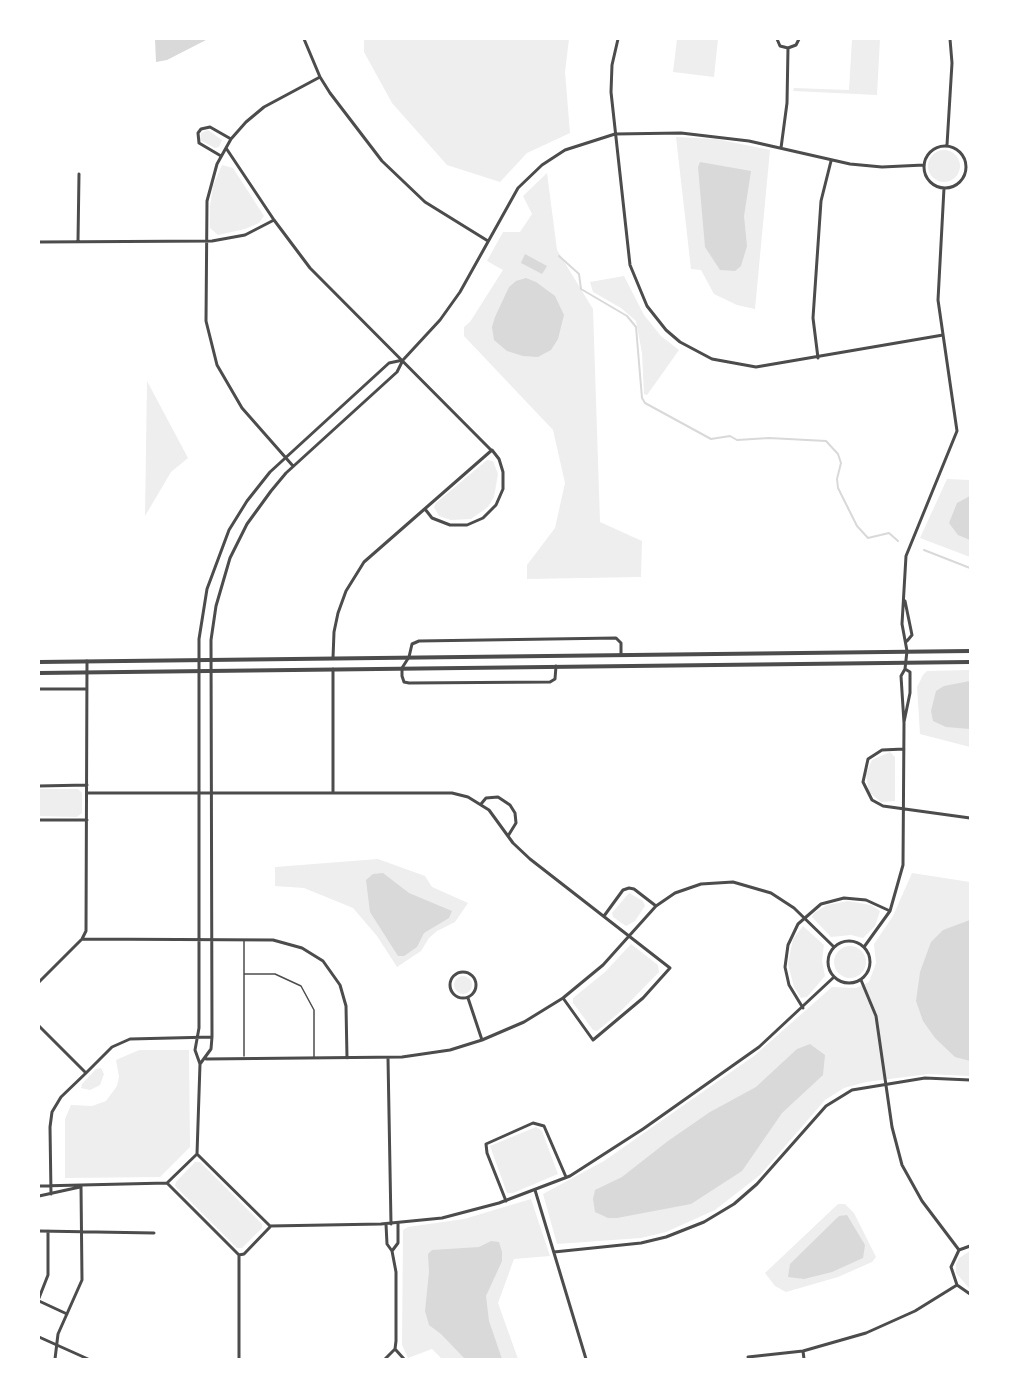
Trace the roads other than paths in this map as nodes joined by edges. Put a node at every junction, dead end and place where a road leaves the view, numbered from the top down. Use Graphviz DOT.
graph roads {
  1 [pos="304,39"];
  2 [pos="618,39"];
  3 [pos="777,39"];
  4 [pos="799,39"];
  5 [pos="950,39"];
  6 [pos="788,48"];
  7 [pos="320,77"];
  8 [pos="615,134"];
  9 [pos="231,140"];
  10 [pos="946,145"];
  11 [pos="226,148"];
  12 [pos="781,148"];
  13 [pos="221,156"];
  14 [pos="831,161"];
  15 [pos="924,165"];
  16 [pos="79,174"];
  17 [pos="944,188"];
  18 [pos="274,220"];
  19 [pos="78,241"];
  20 [pos="488,241"];
  21 [pos="39,242"];
  22 [pos="206,242"];
  23 [pos="943,335"];
  24 [pos="818,358"];
  25 [pos="403,360"];
  26 [pos="492,450"];
  27 [pos="285,457"];
  28 [pos="294,466"];
  29 [pos="425,509"];
  30 [pos="905,600"];
  31 [pos="907,641"];
  32 [pos="970,651"];
  33 [pos="907,654"];
  34 [pos="621,655"];
  35 [pos="409,657"];
  36 [pos="333,658"];
  37 [pos="199,660"];
  38 [pos="211,660"];
  39 [pos="87,661"];
  40 [pos="39,662"];
  41 [pos="905,662"];
  42 [pos="970,662"];
  43 [pos="403,666"];
  44 [pos="556,666"];
  45 [pos="333,669"];
  46 [pos="905,669"];
  47 [pos="199,670"];
  48 [pos="211,670"];
  49 [pos="39,673"];
  50 [pos="87,673"];
  51 [pos="39,689"];
  52 [pos="87,689"];
  53 [pos="904,723"];
  54 [pos="904,749"];
  55 [pos="87,785"];
  56 [pos="39,786"];
  57 [pos="87,793"];
  58 [pos="199,793"];
  59 [pos="211,793"];
  60 [pos="333,793"];
  61 [pos="481,804"];
  62 [pos="904,808"];
  63 [pos="970,818"];
  64 [pos="39,820"];
  65 [pos="87,820"];
  66 [pos="508,836"];
  67 [pos="656,906"];
  68 [pos="890,911"];
  69 [pos="604,916"];
  70 [pos="804,918"];
  71 [pos="630,936"];
  72 [pos="82,939"];
  73 [pos="199,940"];
  74 [pos="212,940"];
  75 [pos="244,940"];
  76 [pos="834,947"];
  77 [pos="864,947"];
  78 [pos="244,974"];
  79 [pos="834,977"];
  80 [pos="861,980"];
  81 [pos="39,981"];
  82 [pos="468,998"];
  83 [pos="563,999"];
  84 [pos="803,1008"];
  85 [pos="39,1026"];
  86 [pos="199,1037"];
  87 [pos="212,1037"];
  88 [pos="482,1040"];
  89 [pos="346,1058"];
  90 [pos="388,1058"];
  91 [pos="206,1059"];
  92 [pos="244,1059"];
  93 [pos="314,1059"];
  94 [pos="200,1064"];
  95 [pos="86,1072"];
  96 [pos="970,1080"];
  97 [pos="885,1084"];
  98 [pos="197,1154"];
  99 [pos="566,1177"];
  100 [pos="167,1183"];
  101 [pos="51,1185"];
  102 [pos="39,1186"];
  103 [pos="81,1186"];
  104 [pos="535,1190"];
  105 [pos="51,1194"];
  106 [pos="39,1196"];
  107 [pos="506,1201"];
  108 [pos="398,1223"];
  109 [pos="388,1224"];
  110 [pos="270,1226"];
  111 [pos="39,1232"];
  112 [pos="48,1232"];
  113 [pos="82,1232"];
  114 [pos="154,1233"];
  115 [pos="970,1246"];
  116 [pos="959,1250"];
  117 [pos="393,1251"];
  118 [pos="554,1252"];
  119 [pos="239,1255"];
  120 [pos="957,1285"];
  121 [pos="970,1294"];
  122 [pos="39,1300"];
  123 [pos="68,1314"];
  124 [pos="39,1337"];
  125 [pos="55,1345"];
  126 [pos="395,1349"];
  127 [pos="803,1351"];
  128 [pos="747,1357"];
  129 [pos="55,1359"];
  130 [pos="88,1359"];
  131 [pos="239,1359"];
  132 [pos="385,1359"];
  133 [pos="404,1359"];
  134 [pos="586,1359"];
  135 [pos="804,1359"];
  1 -- 7 [label="street"];
  2 -- 8 [label="street"];
  3 -- 6 [label="street"];
  4 -- 6 [label="street"];
  5 -- 10 [label="street"];
  6 -- 12 [label="street"];
  7 -- 9 [label="street"];
  7 -- 20 [label="street"];
  8 -- 12 [label="street"];
  8 -- 20 [label="street"];
  8 -- 24 [label="street"];
  9 -- 11 [label="street"];
  9 -- 13 [label="street"];
  10 -- 15 [label="street"];
  10 -- 17 [label="street"];
  11 -- 13 [label="street"];
  11 -- 18 [label="street"];
  12 -- 14 [label="street"];
  13 -- 22 [label="street"];
  14 -- 15 [label="street"];
  14 -- 24 [label="street"];
  15 -- 17 [label="street"];
  16 -- 19 [label="street"];
  17 -- 23 [label="street"];
  18 -- 22 [label="street"];
  18 -- 25 [label="street"];
  19 -- 21 [label="street"];
  19 -- 22 [label="street"];
  20 -- 25 [label="street"];
  22 -- 27 [label="street"];
  23 -- 24 [label="street"];
  23 -- 30 [label="street"];
  25 -- 26 [label="street"];
  25 -- 27 [label="street"];
  25 -- 28 [label="street"];
  26 -- 29 [label="street"];
  26 -- 29 [label="street"];
  27 -- 28 [label="street"];
  27 -- 37 [label="street"];
  28 -- 38 [label="street"];
  29 -- 36 [label="street"];
  30 -- 31 [label="street"];
  30 -- 31 [label="street"];
  31 -- 33 [label="street"];
  32 -- 33 [label="street"];
  33 -- 34 [label="street"];
  33 -- 41 [label="street"];
  34 -- 35 [label="street"];
  34 -- 35 [label="street"];
  35 -- 36 [label="street"];
  35 -- 43 [label="street"];
  36 -- 38 [label="street"];
  37 -- 38 [label="street"];
  37 -- 39 [label="street"];
  37 -- 47 [label="street"];
  38 -- 48 [label="street"];
  39 -- 40 [label="street"];
  39 -- 50 [label="street"];
  41 -- 42 [label="street"];
  41 -- 44 [label="street"];
  41 -- 46 [label="street"];
  43 -- 44 [label="street"];
  43 -- 44 [label="street"];
  43 -- 45 [label="street"];
  45 -- 48 [label="street"];
  45 -- 60 [label="street"];
  46 -- 53 [label="street"];
  46 -- 53 [label="street"];
  47 -- 48 [label="street"];
  47 -- 50 [label="street"];
  47 -- 58 [label="street"];
  48 -- 59 [label="street"];
  49 -- 50 [label="street"];
  50 -- 52 [label="street"];
  51 -- 52 [label="street"];
  52 -- 55 [label="street"];
  53 -- 54 [label="street"];
  54 -- 62 [label="street"];
  54 -- 62 [label="street"];
  55 -- 56 [label="street"];
  55 -- 57 [label="street"];
  57 -- 58 [label="street"];
  57 -- 65 [label="street"];
  58 -- 59 [label="street"];
  58 -- 73 [label="street"];
  59 -- 60 [label="street"];
  59 -- 74 [label="street"];
  60 -- 61 [label="street"];
  61 -- 66 [label="street"];
  61 -- 66 [label="street"];
  62 -- 63 [label="street"];
  62 -- 68 [label="street"];
  64 -- 65 [label="street"];
  65 -- 72 [label="street"];
  66 -- 69 [label="street"];
  67 -- 69 [label="street"];
  67 -- 70 [label="street"];
  67 -- 71 [label="street"];
  68 -- 70 [label="street"];
  68 -- 77 [label="street"];
  69 -- 71 [label="street"];
  70 -- 76 [label="street"];
  70 -- 84 [label="street"];
  71 -- 83 [label="street"];
  71 -- 83 [label="street"];
  72 -- 73 [label="street"];
  72 -- 81 [label="street"];
  73 -- 74 [label="street"];
  73 -- 86 [label="street"];
  74 -- 75 [label="street"];
  74 -- 87 [label="street"];
  75 -- 78 [label="lane"];
  75 -- 89 [label="street"];
  76 -- 77 [label="street"];
  76 -- 79 [label="street"];
  77 -- 80 [label="street"];
  78 -- 92 [label="lane"];
  78 -- 93 [label="lane"];
  79 -- 80 [label="street"];
  79 -- 84 [label="street"];
  80 -- 97 [label="street"];
  82 -- 82 [label="street"];
  82 -- 88 [label="street"];
  83 -- 88 [label="street"];
  84 -- 99 [label="street"];
  85 -- 95 [label="street"];
  86 -- 87 [label="street"];
  86 -- 94 [label="street"];
  86 -- 95 [label="street"];
  87 -- 91 [label="street"];
  88 -- 90 [label="street"];
  89 -- 90 [label="street"];
  89 -- 93 [label="street"];
  90 -- 109 [label="street"];
  91 -- 92 [label="street"];
  91 -- 94 [label="street"];
  92 -- 93 [label="street"];
  94 -- 98 [label="street"];
  95 -- 101 [label="street"];
  96 -- 97 [label="street"];
  97 -- 116 [label="street"];
  97 -- 118 [label="street"];
  98 -- 100 [label="street"];
  98 -- 110 [label="street"];
  99 -- 104 [label="street"];
  99 -- 107 [label="street"];
  100 -- 103 [label="street"];
  100 -- 119 [label="street"];
  101 -- 102 [label="street"];
  101 -- 103 [label="street"];
  101 -- 105 [label="street"];
  103 -- 105 [label="street"];
  103 -- 113 [label="street"];
  104 -- 107 [label="street"];
  104 -- 118 [label="street"];
  105 -- 106 [label="street"];
  107 -- 108 [label="street"];
  108 -- 109 [label="street"];
  108 -- 117 [label="street"];
  109 -- 110 [label="street"];
  109 -- 117 [label="street"];
  110 -- 119 [label="street"];
  111 -- 112 [label="street"];
  112 -- 113 [label="street"];
  112 -- 122 [label="street"];
  113 -- 114 [label="street"];
  113 -- 123 [label="street"];
  115 -- 116 [label="street"];
  116 -- 120 [label="street"];
  117 -- 126 [label="street"];
  118 -- 134 [label="street"];
  119 -- 131 [label="street"];
  120 -- 121 [label="street"];
  120 -- 127 [label="street"];
  122 -- 123 [label="street"];
  123 -- 125 [label="street"];
  124 -- 125 [label="street"];
  125 -- 129 [label="street"];
  125 -- 130 [label="street"];
  126 -- 132 [label="street"];
  126 -- 133 [label="street"];
  127 -- 128 [label="street"];
  127 -- 135 [label="street"];
}
